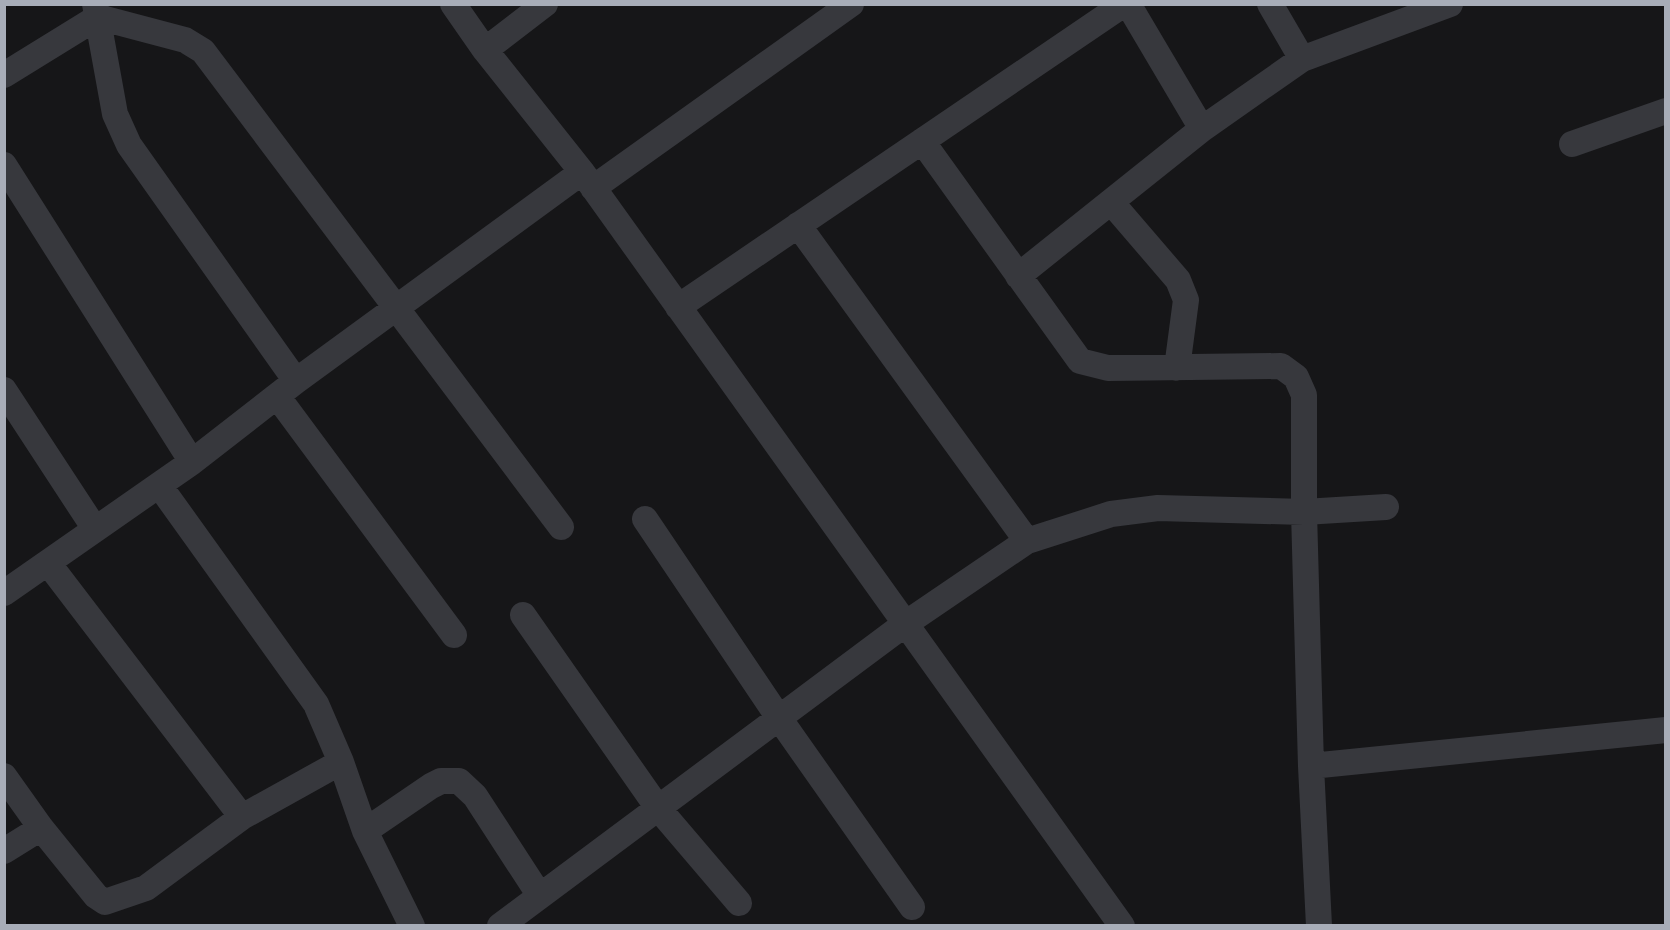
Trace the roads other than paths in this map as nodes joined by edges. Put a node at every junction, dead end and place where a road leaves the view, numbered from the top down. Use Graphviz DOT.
graph roads {
  1 [pos="453,4"];
  2 [pos="545,4"];
  3 [pos="850,4"];
  4 [pos="1126,4"];
  5 [pos="1270,4"];
  6 [pos="1450,4"];
  7 [pos="96,11"];
  8 [pos="1398,13"];
  9 [pos="485,50"];
  10 [pos="1302,59"];
  11 [pos="4,75"];
  12 [pos="1665,111"];
  13 [pos="1202,129"];
  14 [pos="922,141"];
  15 [pos="1572,144"];
  16 [pos="4,165"];
  17 [pos="587,180"];
  18 [pos="1111,202"];
  19 [pos="798,225"];
  20 [pos="1018,276"];
  21 [pos="678,307"];
  22 [pos="396,309"];
  23 [pos="1177,368"];
  24 [pos="286,389"];
  25 [pos="4,390"];
  26 [pos="192,462"];
  27 [pos="159,484"];
  28 [pos="1386,507"];
  29 [pos="1304,512"];
  30 [pos="645,519"];
  31 [pos="561,527"];
  32 [pos="95,529"];
  33 [pos="1027,541"];
  34 [pos="48,563"];
  35 [pos="4,593"];
  36 [pos="523,615"];
  37 [pos="905,624"];
  38 [pos="454,635"];
  39 [pos="779,718"];
  40 [pos="1665,730"];
  41 [pos="341,762"];
  42 [pos="1311,766"];
  43 [pos="4,776"];
  44 [pos="658,808"];
  45 [pos="242,817"];
  46 [pos="41,828"];
  47 [pos="365,831"];
  48 [pos="4,851"];
  49 [pos="540,896"];
  50 [pos="739,903"];
  51 [pos="912,907"];
  52 [pos="412,926"];
  53 [pos="500,926"];
  54 [pos="1122,926"];
  55 [pos="1319,926"];
  1 -- 9 [label="street"];
  2 -- 9 [label="street"];
  3 -- 17 [label="street"];
  4 -- 13 [label="street"];
  4 -- 14 [label="street"];
  5 -- 10 [label="street"];
  6 -- 8 [label="street"];
  7 -- 11 [label="street"];
  7 -- 22 [label="street"];
  7 -- 24 [label="street"];
  8 -- 10 [label="street"];
  9 -- 17 [label="street"];
  10 -- 13 [label="street"];
  12 -- 15 [label="street"];
  13 -- 18 [label="street"];
  14 -- 19 [label="street"];
  14 -- 20 [label="street"];
  16 -- 26 [label="street"];
  17 -- 21 [label="street"];
  17 -- 22 [label="street"];
  18 -- 20 [label="street"];
  18 -- 23 [label="street"];
  19 -- 21 [label="street"];
  19 -- 33 [label="street"];
  20 -- 23 [label="street"];
  21 -- 37 [label="street"];
  22 -- 24 [label="street"];
  22 -- 31 [label="street"];
  23 -- 29 [label="street"];
  24 -- 26 [label="street"];
  24 -- 38 [label="street"];
  25 -- 32 [label="street"];
  26 -- 27 [label="street"];
  27 -- 32 [label="street"];
  27 -- 41 [label="street"];
  28 -- 29 [label="street"];
  29 -- 33 [label="street"];
  29 -- 42 [label="street"];
  30 -- 39 [label="street"];
  32 -- 34 [label="street"];
  33 -- 37 [label="street"];
  34 -- 35 [label="street"];
  34 -- 45 [label="street"];
  36 -- 44 [label="street"];
  37 -- 39 [label="street"];
  37 -- 54 [label="street"];
  39 -- 44 [label="street"];
  39 -- 51 [label="street"];
  40 -- 42 [label="street"];
  41 -- 45 [label="street"];
  41 -- 47 [label="street"];
  42 -- 55 [label="street"];
  43 -- 46 [label="street"];
  44 -- 49 [label="street"];
  44 -- 50 [label="street"];
  45 -- 46 [label="street"];
  46 -- 48 [label="street"];
  47 -- 49 [label="street"];
  47 -- 52 [label="street"];
  49 -- 53 [label="street"];
}
